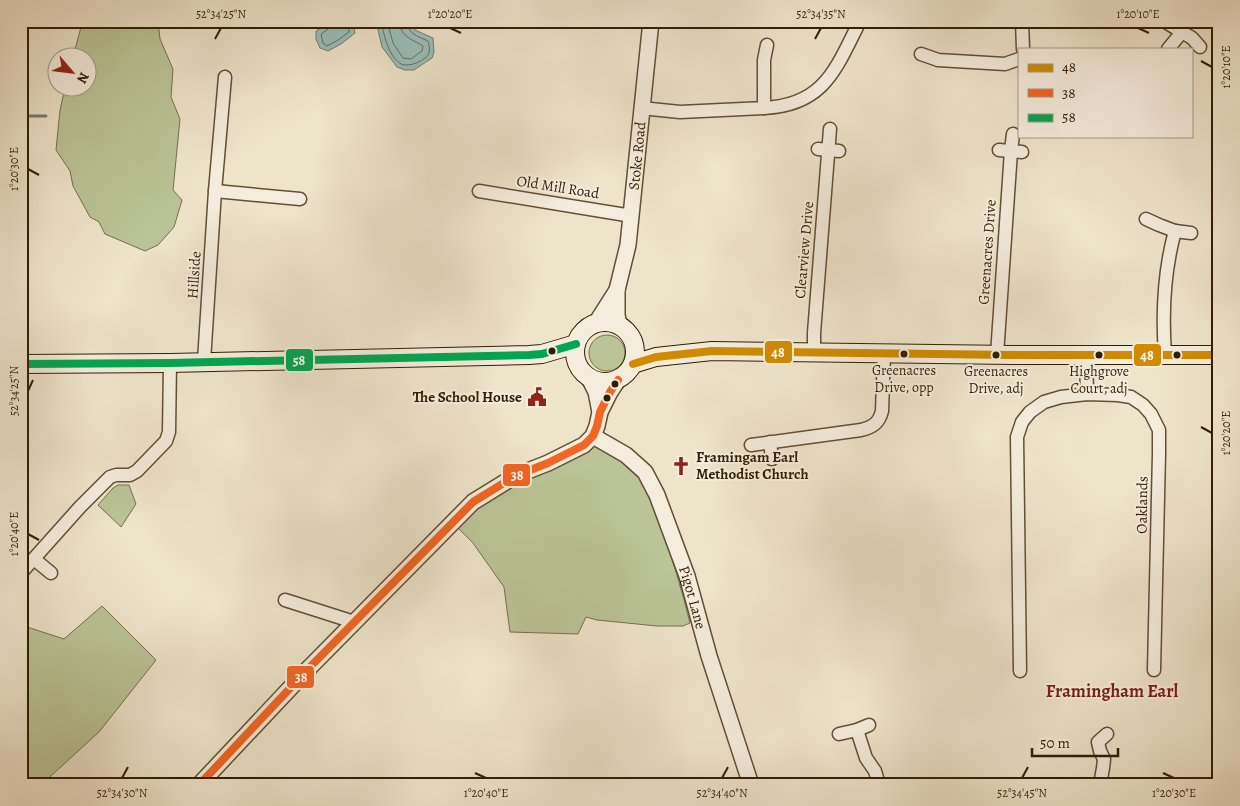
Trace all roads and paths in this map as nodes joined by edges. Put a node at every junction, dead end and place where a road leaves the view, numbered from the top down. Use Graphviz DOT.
graph roads {
  1 [pos="651,21"];
  2 [pos="860,21"];
  3 [pos="1022,21"];
  4 [pos="1164,21"];
  5 [pos="1182,32"];
  6 [pos="766,45"];
  7 [pos="1200,46"];
  8 [pos="1023,48"];
  9 [pos="1169,48"];
  10 [pos="921,54"];
  11 [pos="1018,59"];
  12 [pos="225,77"];
  13 [pos="641,108"];
  14 [pos="764,108"];
  15 [pos="830,129"];
  16 [pos="1013,134"];
  17 [pos="216,191"];
  18 [pos="479,191"];
  19 [pos="300,199"];
  20 [pos="632,216"];
  21 [pos="1146,219"];
  22 [pos="1176,230"];
  23 [pos="1191,233"];
  24 [pos="617,290"];
  25 [pos="596,323"];
  26 [pos="625,331"];
  27 [pos="576,344"];
  28 [pos="814,352"];
  29 [pos="690,353"];
  30 [pos="542,354"];
  31 [pos="884,354"];
  32 [pos="1165,354"];
  33 [pos="997,355"];
  34 [pos="1086,355"];
  35 [pos="1219,355"];
  36 [pos="204,361"];
  37 [pos="170,363"];
  38 [pos="21,364"];
  39 [pos="633,364"];
  40 [pos="583,372"];
  41 [pos="618,380"];
  42 [pos="1087,394"];
  43 [pos="600,412"];
  44 [pos="593,436"];
  45 [pos="770,442"];
  46 [pos="751,445"];
  47 [pos="772,459"];
  48 [pos="34,559"];
  49 [pos="21,573"];
  50 [pos="51,573"];
  51 [pos="285,600"];
  52 [pos="354,622"];
  53 [pos="1154,670"];
  54 [pos="1020,671"];
  55 [pos="869,725"];
  56 [pos="857,730"];
  57 [pos="839,734"];
  58 [pos="1098,740"];
  59 [pos="199,785"];
  60 [pos="751,785"];
  61 [pos="879,785"];
  62 [pos="1100,785"];
  1 -- 13 [label="street, Stoke Road"];
  2 -- 14 [label="street"];
  3 -- 8 [label="street"];
  4 -- 5 [label="street"];
  5 -- 7 [label="street"];
  5 -- 9 [label="street"];
  6 -- 14 [label="street"];
  10 -- 11 [label="street"];
  12 -- 17 [label="street, Hillside"];
  13 -- 14 [label="street"];
  13 -- 20 [label="street, Stoke Road"];
  15 -- 28 [label="street, Clearview Drive"];
  16 -- 33 [label="street, Greenacres Drive"];
  17 -- 19 [label="street"];
  17 -- 36 [label="street, Hillside"];
  18 -- 20 [label="street, Old Mill Road"];
  20 -- 24 [label="street, Stoke Road"];
  21 -- 22 [label="street"];
  22 -- 23 [label="street"];
  22 -- 32 [label="street"];
  24 -- 25 [label="street, Stoke Road"];
  24 -- 26 [label="street, Stoke Road"];
  25 -- 26 [label="main road"];
  25 -- 27 [label="main road"];
  26 -- 29 [label="main road"];
  26 -- 39 [label="main road"];
  27 -- 30 [label="main road"];
  27 -- 40 [label="main road"];
  28 -- 29 [label="main road"];
  28 -- 31 [label="main road"];
  29 -- 39 [label="main road"];
  30 -- 36 [label="main road"];
  30 -- 40 [label="main road"];
  31 -- 33 [label="main road"];
  31 -- 45 [label="street"];
  32 -- 34 [label="main road"];
  32 -- 35 [label="main road"];
  33 -- 34 [label="main road"];
  34 -- 42 [label="street"];
  36 -- 37 [label="main road"];
  37 -- 38 [label="main road"];
  37 -- 48 [label="street"];
  39 -- 41 [label="main road"];
  40 -- 41 [label="main road"];
  40 -- 43 [label="street"];
  41 -- 43 [label="street"];
  42 -- 53 [label="street, Oaklands"];
  42 -- 54 [label="street, Oaklands"];
  43 -- 44 [label="street"];
  44 -- 52 [label="street"];
  44 -- 60 [label="street, Pigot Lane"];
  45 -- 46 [label="street"];
  45 -- 47 [label="street"];
  48 -- 49 [label="street"];
  48 -- 50 [label="street"];
  51 -- 52 [label="street"];
  52 -- 59 [label="street"];
  55 -- 56 [label="street"];
  56 -- 57 [label="street"];
  56 -- 61 [label="street"];
  58 -- 62 [label="street"];
}
